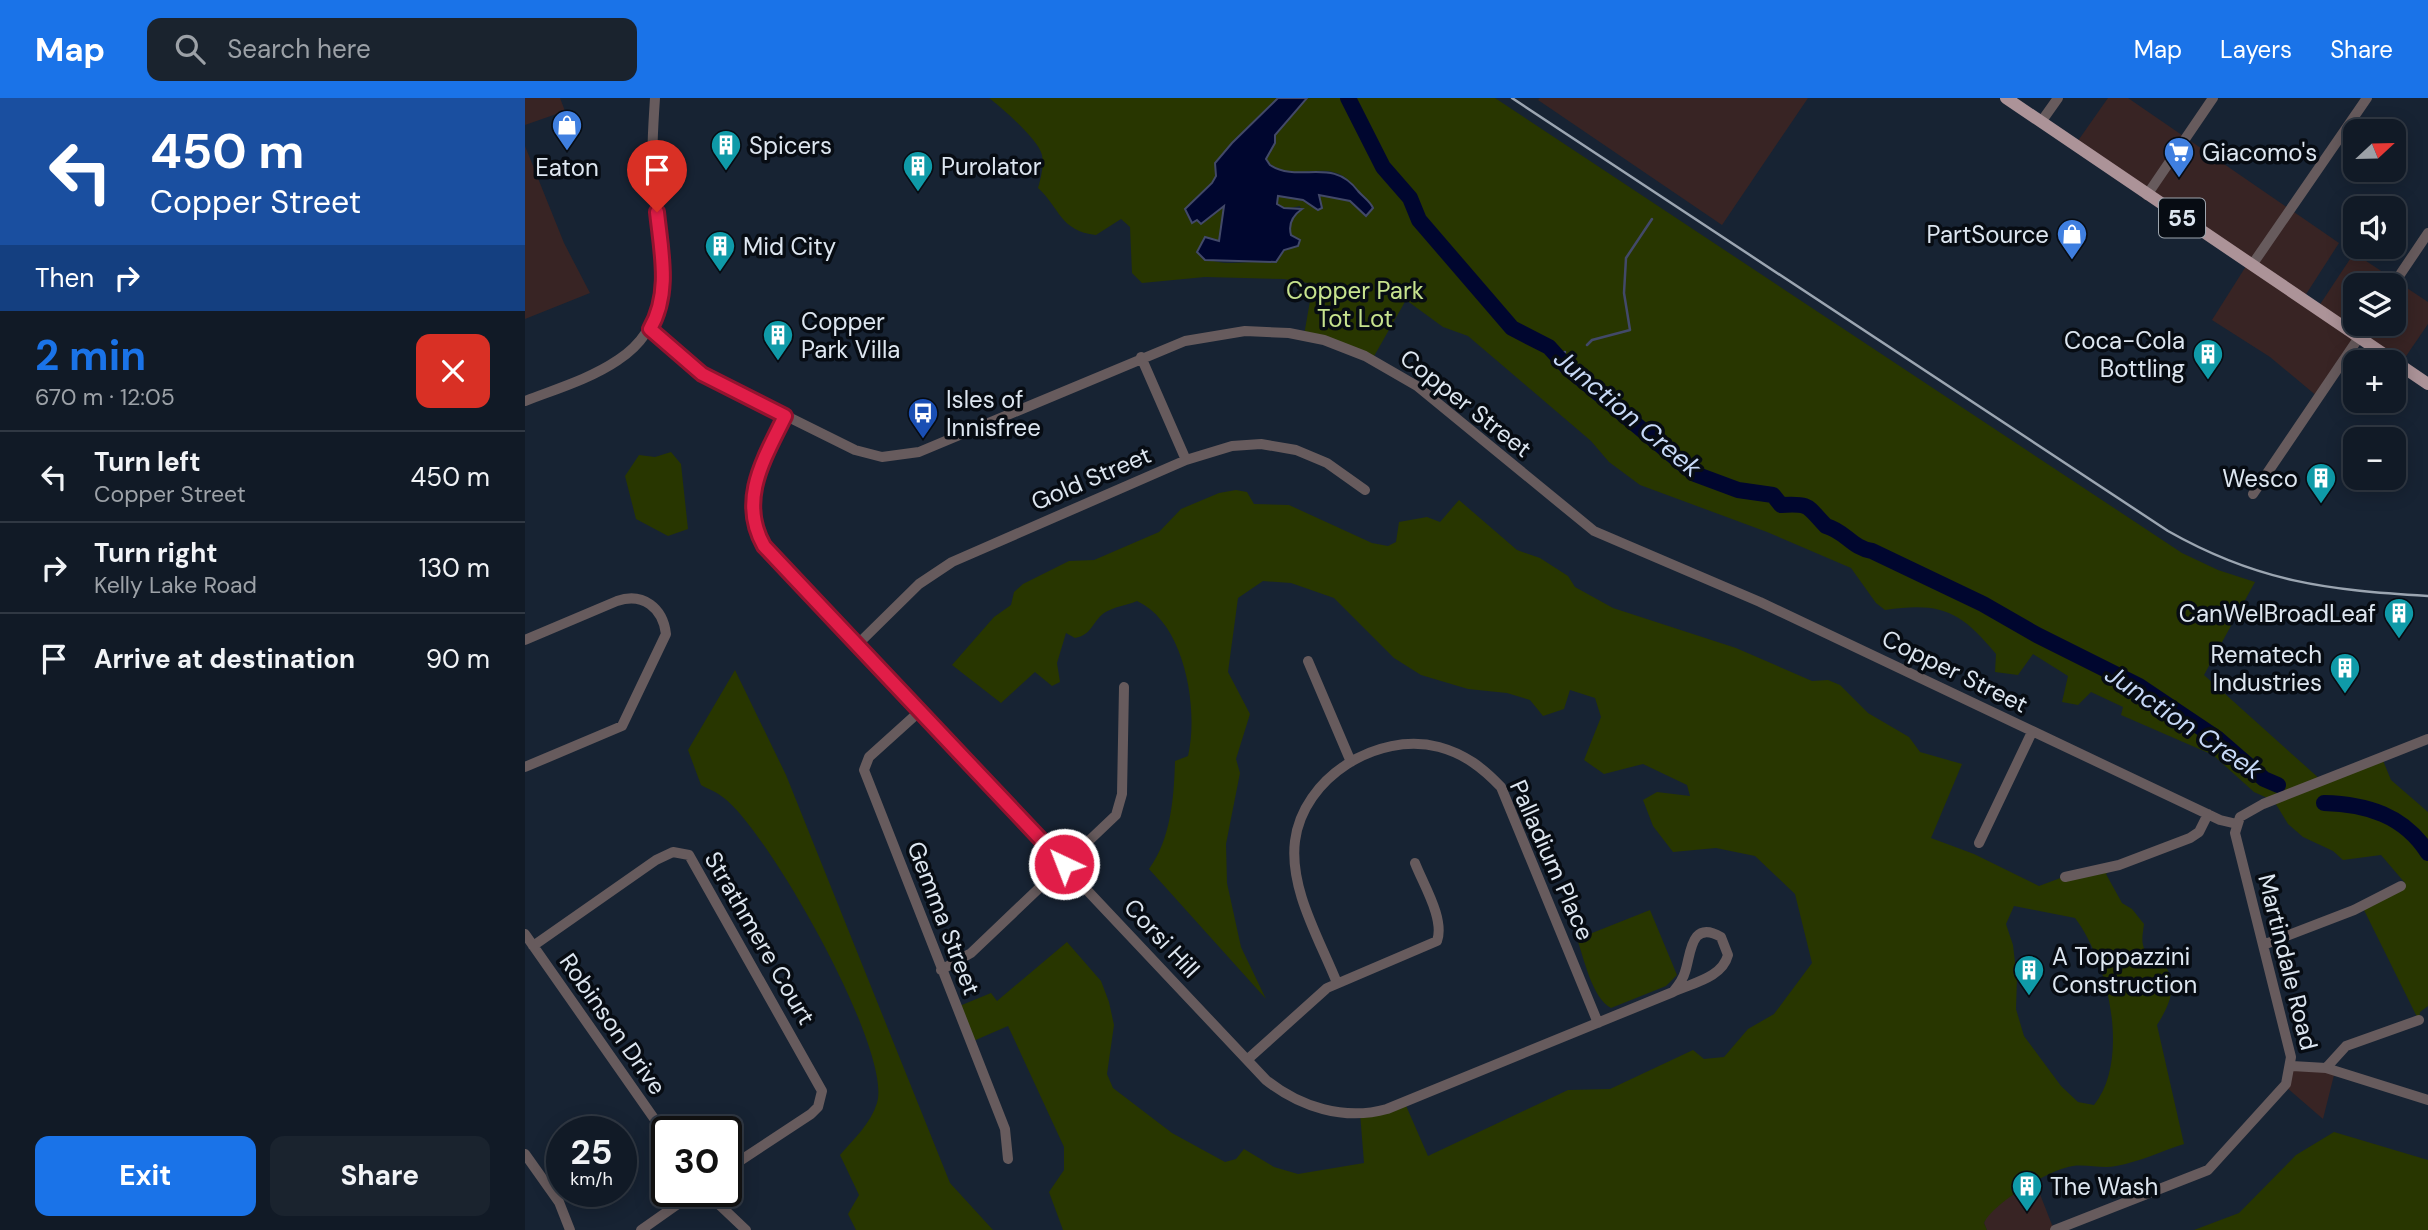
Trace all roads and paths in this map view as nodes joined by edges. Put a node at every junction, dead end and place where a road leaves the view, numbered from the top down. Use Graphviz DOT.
graph roads {
  1 [pos="655,98"];
  2 [pos="2006,98"];
  3 [pos="2058,98"];
  4 [pos="2213,98"];
  5 [pos="2367,98"];
  6 [pos="2041,122"];
  7 [pos="2147,195"];
  8 [pos="2428,233"];
  9 [pos="2252,265"];
  10 [pos="2401,273"];
  11 [pos="650,329"];
  12 [pos="2361,336"];
  13 [pos="2359,339"];
  14 [pos="1141,356"];
  15 [pos="2428,384"];
  16 [pos="525,401"];
  17 [pos="785,416"];
  18 [pos="1186,460"];
  19 [pos="1365,490"];
  20 [pos="2252,494"];
  21 [pos="525,640"];
  22 [pos="857,645"];
  23 [pos="1308,661"];
  24 [pos="1124,687"];
  25 [pos="919,711"];
  26 [pos="2032,732"];
  27 [pos="2428,738"];
  28 [pos="1351,762"];
  29 [pos="525,768"];
  30 [pos="2209,814"];
  31 [pos="2237,824"];
  32 [pos="1979,843"];
  33 [pos="1415,863"];
  34 [pos="1064,864"];
  35 [pos="2065,877"];
  36 [pos="2401,886"];
  37 [pos="525,934"];
  38 [pos="2263,945"];
  39 [pos="533,946"];
  40 [pos="941,970"];
  41 [pos="1337,983"];
  42 [pos="1673,992"];
  43 [pos="2419,1020"];
  44 [pos="1598,1023"];
  45 [pos="1248,1059"];
  46 [pos="2292,1066"];
  47 [pos="2326,1068"];
  48 [pos="2428,1100"];
  49 [pos="652,1116"];
  50 [pos="525,1154"];
  51 [pos="1008,1158"];
  52 [pos="742,1159"];
  53 [pos="674,1207"];
  54 [pos="722,1207"];
  55 [pos="570,1230"];
  56 [pos="641,1230"];
  57 [pos="746,1230"];
  58 [pos="2055,1230"];
  1 -- 11 [label="street"];
  2 -- 6 [label="main road, 55"];
  3 -- 6 [label="street"];
  4 -- 7 [label="street"];
  5 -- 9 [label="street"];
  6 -- 7 [label="main road, 55"];
  7 -- 9 [label="main road, 55"];
  8 -- 10 [label="street"];
  9 -- 13 [label="main road, 55"];
  11 -- 16 [label="street"];
  11 -- 17 [label="street, Copper Street"];
  12 -- 13 [label="street"];
  13 -- 15 [label="main road, 55"];
  13 -- 20 [label="street"];
  14 -- 17 [label="street, Copper Street"];
  14 -- 18 [label="street"];
  14 -- 26 [label="street, Copper Street"];
  17 -- 22 [label="street, Corsi Hill"];
  18 -- 19 [label="street, Gold Street"];
  18 -- 22 [label="street, Gold Street"];
  21 -- 29 [label="street"];
  22 -- 25 [label="street, Corsi Hill"];
  23 -- 28 [label="street"];
  24 -- 34 [label="street"];
  25 -- 34 [label="street, Corsi Hill"];
  25 -- 40 [label="street, Gemma Street"];
  26 -- 30 [label="street, Copper Street"];
  26 -- 32 [label="street"];
  27 -- 31 [label="street"];
  28 -- 41 [label="street, Palladium Place"];
  28 -- 44 [label="street, Palladium Place"];
  30 -- 31 [label="street, Copper Street"];
  30 -- 35 [label="street"];
  31 -- 38 [label="street, Martindale Road"];
  33 -- 41 [label="street"];
  34 -- 40 [label="street"];
  34 -- 45 [label="street, Corsi Hill"];
  36 -- 38 [label="street"];
  37 -- 39 [label="street, Robinson Drive"];
  38 -- 46 [label="street, Martindale Road"];
  39 -- 49 [label="street, Robinson Drive"];
  39 -- 52 [label="street, Strathmere Court"];
  40 -- 51 [label="street, Gemma Street"];
  41 -- 45 [label="street"];
  42 -- 42 [label="street, Corsi Hill"];
  42 -- 44 [label="street, Corsi Hill"];
  43 -- 47 [label="street"];
  44 -- 45 [label="street, Corsi Hill"];
  46 -- 47 [label="street"];
  46 -- 58 [label="street, Martindale Road"];
  47 -- 48 [label="street"];
  50 -- 55 [label="street"];
  53 -- 56 [label="street"];
  54 -- 57 [label="street"];
}
